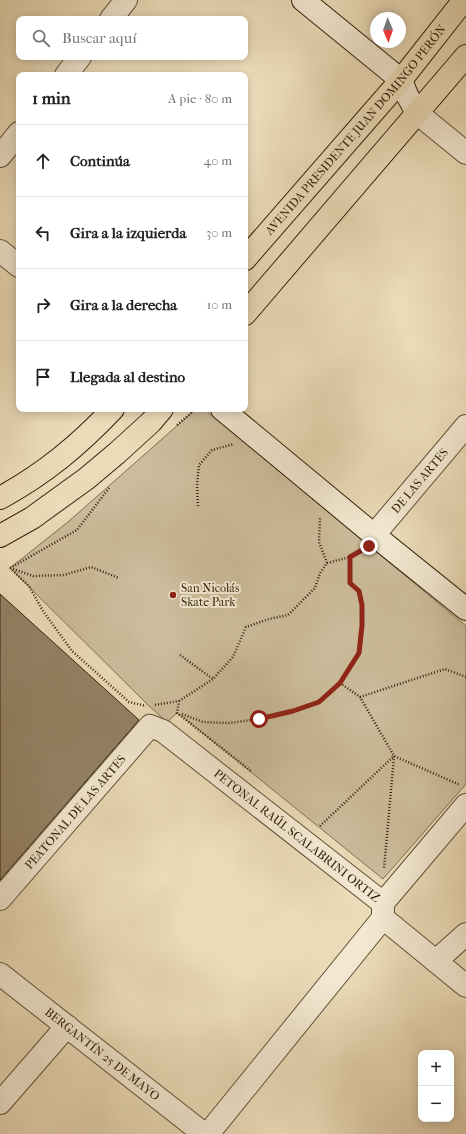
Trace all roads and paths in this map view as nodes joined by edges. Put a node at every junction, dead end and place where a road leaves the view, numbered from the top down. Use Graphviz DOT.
graph roads {
  1 [pos="126,0"];
  2 [pos="303,0"];
  3 [pos="464,0"];
  4 [pos="113,16"];
  5 [pos="466,56"];
  6 [pos="78,60"];
  7 [pos="68,72"];
  8 [pos="401,80"];
  9 [pos="417,113"];
  10 [pos="16,137"];
  11 [pos="466,153"];
  12 [pos="0,156"];
  13 [pos="0,251"];
  14 [pos="248,256"];
  15 [pos="16,264"];
  16 [pos="248,310"];
  17 [pos="111,412"];
  18 [pos="159,412"];
  19 [pos="193,412"];
  20 [pos="225,412"];
  21 [pos="466,426"];
  22 [pos="173,429"];
  23 [pos="238,443"];
  24 [pos="112,484"];
  25 [pos="0,498"];
  26 [pos="198,506"];
  27 [pos="320,512"];
  28 [pos="32,518"];
  29 [pos="0,536"];
  30 [pos="368,542"];
  31 [pos="0,544"];
  32 [pos="350,557"];
  33 [pos="327,563"];
  34 [pos="10,568"];
  35 [pos="119,578"];
  36 [pos="466,609"];
  37 [pos="180,655"];
  38 [pos="466,677"];
  39 [pos="213,679"];
  40 [pos="340,683"];
  41 [pos="360,697"];
  42 [pos="179,701"];
  43 [pos="170,711"];
  44 [pos="152,713"];
  45 [pos="177,713"];
  46 [pos="394,756"];
  47 [pos="251,772"];
  48 [pos="465,796"];
  49 [pos="320,826"];
  50 [pos="384,871"];
  51 [pos="0,899"];
  52 [pos="383,910"];
  53 [pos="466,934"];
  54 [pos="436,961"];
  55 [pos="0,974"];
  56 [pos="466,986"];
  57 [pos="67,1026"];
  58 [pos="0,1103"];
  59 [pos="202,1133"];
  1 -- 4 [label="street"];
  2 -- 8 [label="street"];
  3 -- 8 [label="main road, AVENIDA PRESIDENTE JUAN DOMINGO PERÓN"];
  5 -- 9 [label="main road"];
  6 -- 7 [label="street"];
  8 -- 9 [label="street"];
  8 -- 14 [label="main road, AVENIDA PRESIDENTE JUAN DOMINGO PERÓN"];
  9 -- 11 [label="street"];
  9 -- 16 [label="main road"];
  10 -- 12 [label="street"];
  13 -- 15 [label="street"];
  17 -- 25 [label="main road"];
  18 -- 28 [label="main road"];
  19 -- 22 [label="path"];
  20 -- 30 [label="street"];
  21 -- 30 [label="street, DE LAS ARTES"];
  23 -- 26 [label="path"];
  24 -- 34 [label="path"];
  27 -- 33 [label="path"];
  28 -- 29 [label="main road"];
  28 -- 31 [label="street"];
  30 -- 32 [label="path"];
  30 -- 36 [label="street"];
  32 -- 33 [label="path"];
  32 -- 40 [label="path"];
  33 -- 39 [label="path"];
  34 -- 35 [label="path"];
  34 -- 44 [label="path"];
  37 -- 39 [label="path"];
  38 -- 41 [label="path"];
  39 -- 42 [label="path"];
  40 -- 41 [label="path"];
  40 -- 45 [label="path"];
  41 -- 46 [label="path"];
  42 -- 44 [label="path"];
  42 -- 45 [label="path"];
  43 -- 45 [label="path"];
  44 -- 51 [label="street, PEATONAL DE LAS ARTES"];
  44 -- 52 [label="street, PETONAL RAÚL SCALABRINI ORTIZ"];
  45 -- 47 [label="path"];
  46 -- 48 [label="path"];
  46 -- 49 [label="path"];
  46 -- 50 [label="path"];
  48 -- 52 [label="street"];
  52 -- 54 [label="street, PETONAL RAÚL SCALABRINI ORTIZ"];
  52 -- 59 [label="street"];
  53 -- 54 [label="street"];
  54 -- 56 [label="street, PETONAL RAÚL SCALABRINI ORTIZ"];
  55 -- 57 [label="street, BERGANTÍN 25 DE MAYO"];
  57 -- 58 [label="street"];
  57 -- 59 [label="street, BERGANTÍN 25 DE MAYO"];
}
